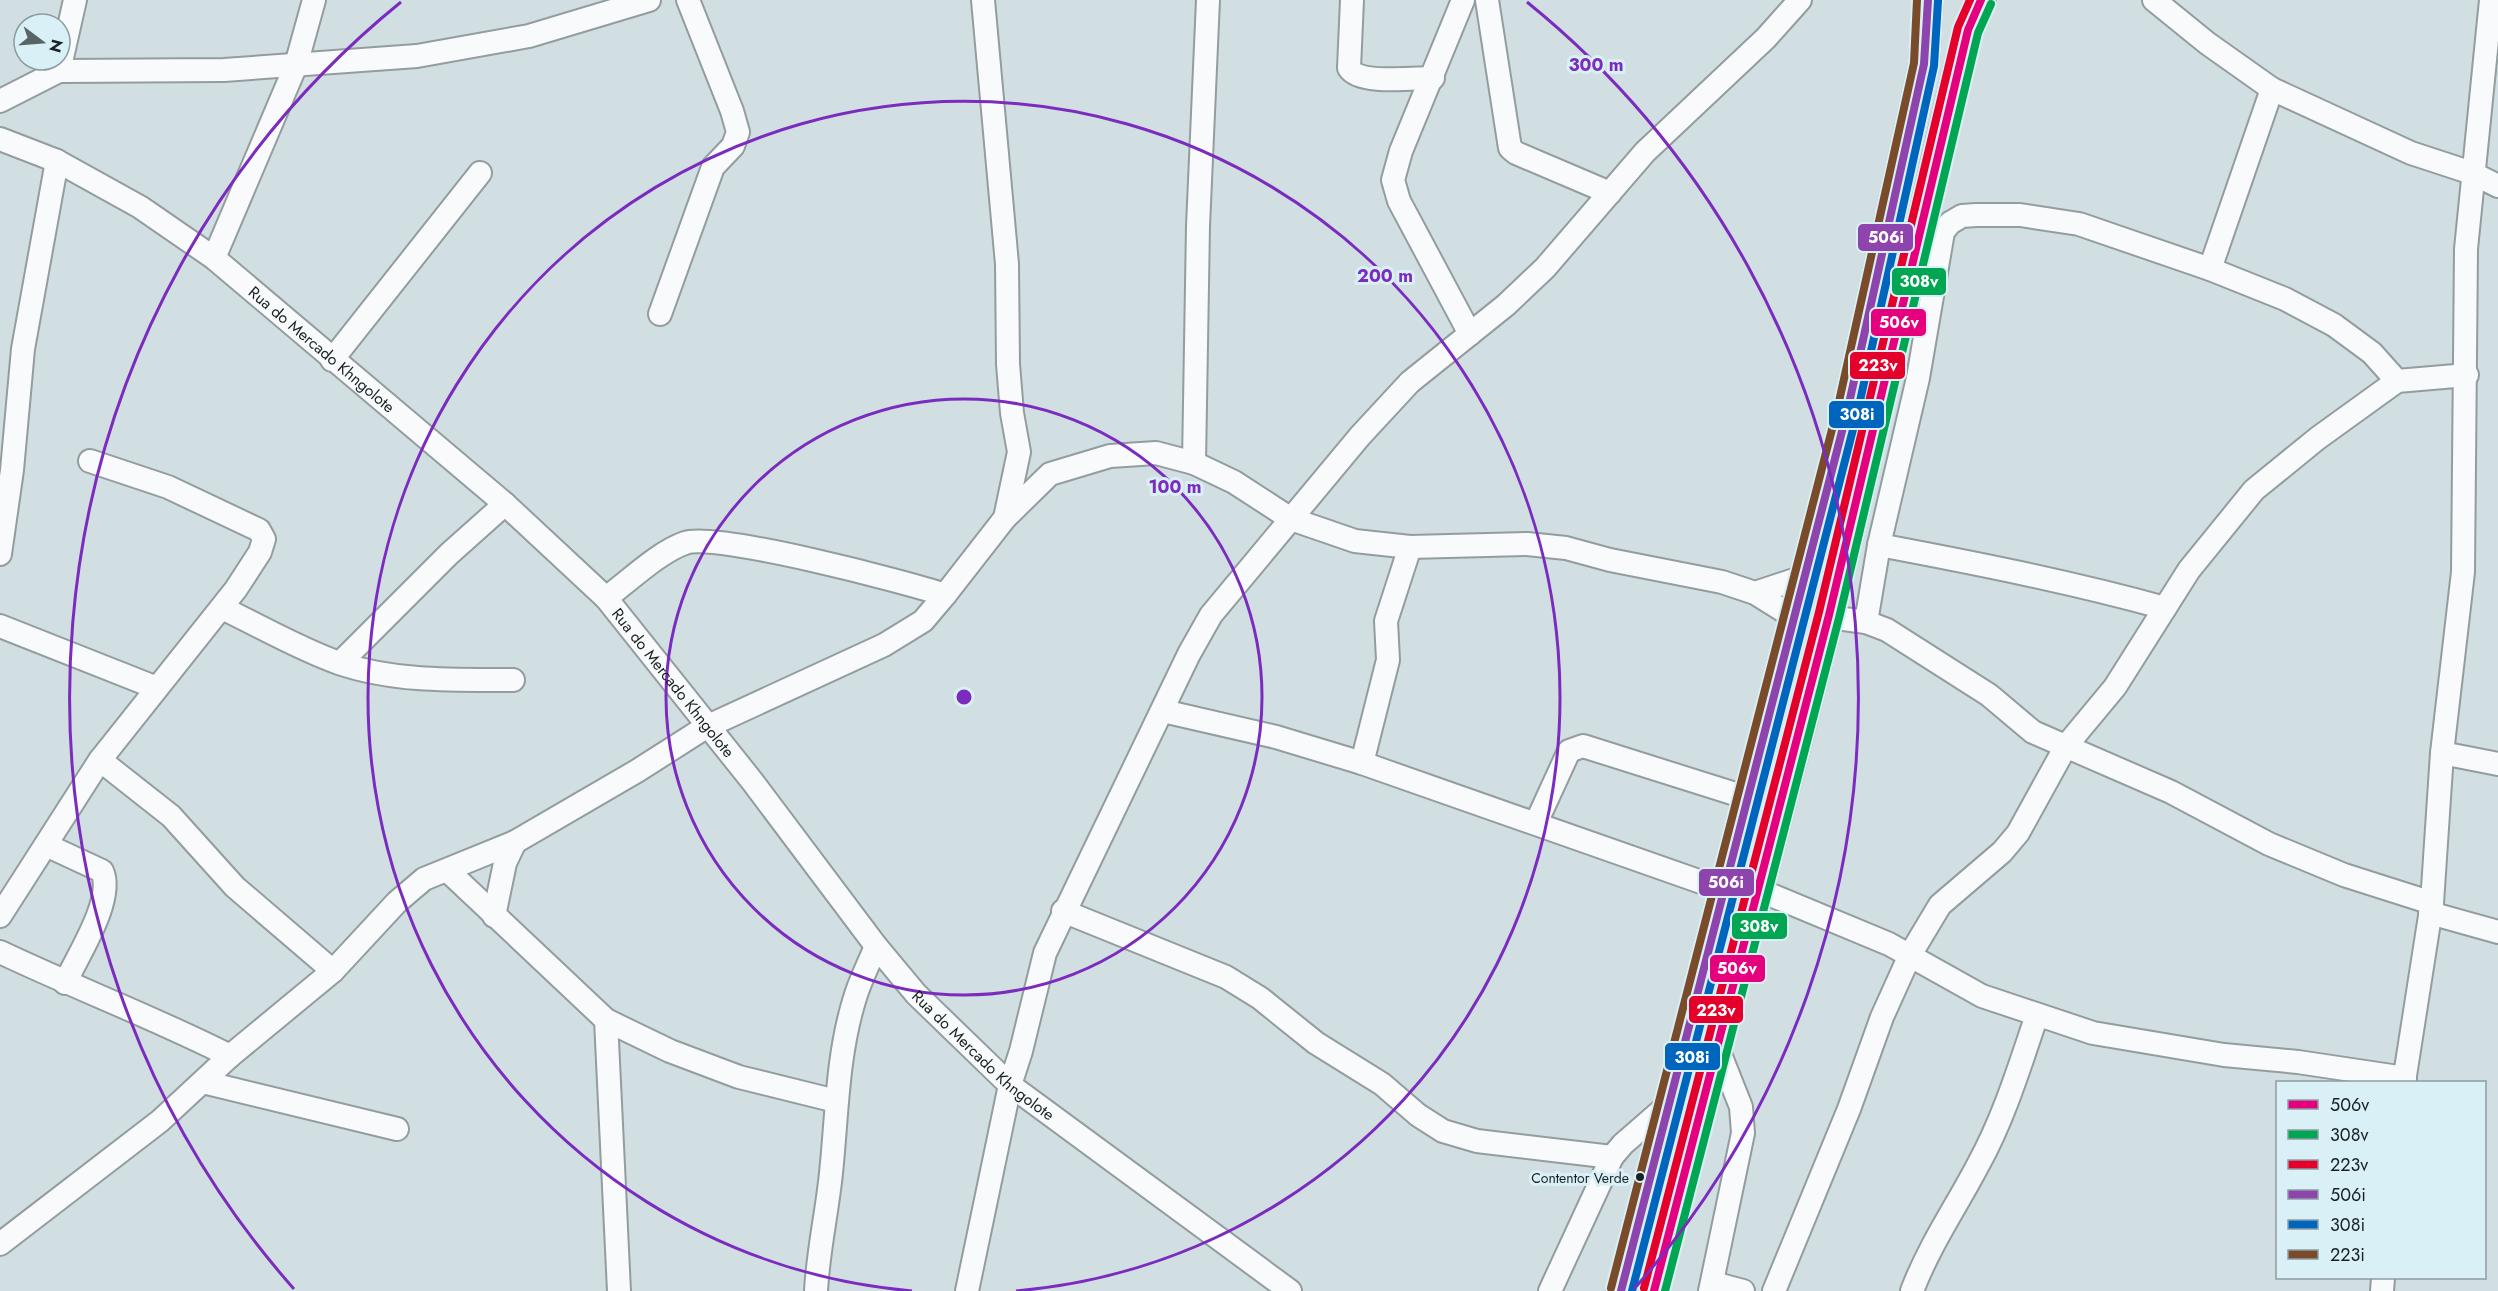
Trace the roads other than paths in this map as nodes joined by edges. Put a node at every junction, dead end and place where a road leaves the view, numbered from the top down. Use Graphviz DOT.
graph roads {
  1 [pos="314,0"];
  2 [pos="649,0"];
  3 [pos="688,0"];
  4 [pos="983,0"];
  5 [pos="1208,0"];
  6 [pos="1352,0"];
  7 [pos="1463,0"];
  8 [pos="1488,0"];
  9 [pos="1800,0"];
  10 [pos="1928,0"];
  11 [pos="1981,0"];
  12 [pos="2156,0"];
  13 [pos="2491,0"];
  14 [pos="598,7"];
  15 [pos="296,65"];
  16 [pos="72,71"];
  17 [pos="57,72"];
  18 [pos="1433,78"];
  19 [pos="2272,89"];
  20 [pos="0,100"];
  21 [pos="0,139"];
  22 [pos="57,161"];
  23 [pos="480,173"];
  24 [pos="2472,173"];
  25 [pos="2498,186"];
  26 [pos="1610,193"];
  27 [pos="214,258"];
  28 [pos="2210,269"];
  29 [pos="660,315"];
  30 [pos="1470,334"];
  31 [pos="332,360"];
  32 [pos="2467,375"];
  33 [pos="2397,381"];
  34 [pos="1020,452"];
  35 [pos="90,461"];
  36 [pos="1194,463"];
  37 [pos="1050,474"];
  38 [pos="505,504"];
  39 [pos="1005,518"];
  40 [pos="1291,519"];
  41 [pos="1879,545"];
  42 [pos="1410,547"];
  43 [pos="0,554"];
  44 [pos="1806,576"];
  45 [pos="1755,593"];
  46 [pos="945,595"];
  47 [pos="606,598"];
  48 [pos="222,608"];
  49 [pos="2165,608"];
  50 [pos="1829,617"];
  51 [pos="1795,618"];
  52 [pos="1866,622"];
  53 [pos="0,627"];
  54 [pos="339,663"];
  55 [pos="513,680"];
  56 [pos="157,688"];
  57 [pos="1163,711"];
  58 [pos="706,727"];
  59 [pos="2066,746"];
  60 [pos="2442,753"];
  61 [pos="100,760"];
  62 [pos="1362,763"];
  63 [pos="2498,764"];
  64 [pos="1748,798"];
  65 [pos="1536,823"];
  66 [pos="515,842"];
  67 [pos="46,844"];
  68 [pos="448,871"];
  69 [pos="1724,890"];
  70 [pos="1759,890"];
  71 [pos="2431,908"];
  72 [pos="1063,911"];
  73 [pos="0,916"];
  74 [pos="494,916"];
  75 [pos="2498,932"];
  76 [pos="876,946"];
  77 [pos="0,952"];
  78 [pos="1910,955"];
  79 [pos="333,970"];
  80 [pos="65,983"];
  81 [pos="2037,1015"];
  82 [pos="606,1020"];
  83 [pos="1716,1044"];
  84 [pos="230,1056"];
  85 [pos="2405,1081"];
  86 [pos="203,1082"];
  87 [pos="1010,1084"];
  88 [pos="836,1101"];
  89 [pos="1669,1104"];
  90 [pos="397,1129"];
  91 [pos="1612,1157"];
  92 [pos="0,1244"];
  93 [pos="1712,1287"];
  94 [pos="619,1291"];
  95 [pos="816,1291"];
  96 [pos="967,1291"];
  97 [pos="1290,1291"];
  98 [pos="1550,1291"];
  99 [pos="1621,1291"];
  100 [pos="1654,1291"];
  101 [pos="1743,1291"];
  102 [pos="1774,1291"];
  103 [pos="1912,1291"];
  1 -- 15 [label="street"];
  2 -- 14 [label="street"];
  3 -- 29 [label="street"];
  4 -- 34 [label="street"];
  5 -- 36 [label="street"];
  6 -- 18 [label="street"];
  7 -- 18 [label="street"];
  8 -- 26 [label="street"];
  9 -- 26 [label="street"];
  10 -- 44 [label="main road"];
  11 -- 50 [label="main road"];
  12 -- 19 [label="street"];
  13 -- 24 [label="street"];
  14 -- 15 [label="street"];
  15 -- 16 [label="street"];
  15 -- 27 [label="street"];
  17 -- 20 [label="street"];
  18 -- 30 [label="street"];
  19 -- 24 [label="street"];
  19 -- 28 [label="street"];
  21 -- 22 [label="street, Rua do Mercado Khngolote"];
  22 -- 27 [label="street, Rua do Mercado Khngolote"];
  22 -- 43 [label="street"];
  23 -- 31 [label="street"];
  24 -- 25 [label="street"];
  24 -- 32 [label="street"];
  26 -- 30 [label="street"];
  27 -- 31 [label="street, Rua do Mercado Khngolote"];
  28 -- 33 [label="street"];
  28 -- 41 [label="street"];
  30 -- 40 [label="street"];
  31 -- 38 [label="street, Rua do Mercado Khngolote"];
  32 -- 33 [label="street"];
  32 -- 60 [label="street"];
  33 -- 49 [label="street"];
  34 -- 37 [label="street"];
  34 -- 39 [label="street"];
  35 -- 48 [label="street"];
  36 -- 37 [label="street"];
  36 -- 40 [label="street"];
  37 -- 39 [label="street"];
  38 -- 47 [label="street, Rua do Mercado Khngolote"];
  38 -- 54 [label="street"];
  39 -- 46 [label="street"];
  40 -- 42 [label="street"];
  40 -- 57 [label="street"];
  41 -- 49 [label="street"];
  41 -- 52 [label="street"];
  42 -- 45 [label="street"];
  42 -- 62 [label="street"];
  44 -- 45 [label="street"];
  44 -- 51 [label="main road"];
  45 -- 51 [label="street"];
  46 -- 47 [label="street"];
  46 -- 58 [label="street"];
  47 -- 58 [label="street, Rua do Mercado Khngolote"];
  48 -- 54 [label="street"];
  48 -- 56 [label="street"];
  49 -- 59 [label="street"];
  50 -- 52 [label="street"];
  50 -- 70 [label="main road"];
  51 -- 64 [label="main road"];
  52 -- 59 [label="street"];
  53 -- 56 [label="street"];
  54 -- 55 [label="street"];
  56 -- 61 [label="street"];
  57 -- 62 [label="street"];
  57 -- 72 [label="street"];
  58 -- 66 [label="street"];
  58 -- 76 [label="street, Rua do Mercado Khngolote"];
  59 -- 71 [label="street"];
  59 -- 78 [label="street"];
  60 -- 63 [label="street"];
  60 -- 71 [label="street"];
  61 -- 67 [label="street"];
  61 -- 79 [label="street"];
  62 -- 65 [label="street"];
  64 -- 65 [label="street"];
  64 -- 69 [label="main road"];
  65 -- 69 [label="street"];
  66 -- 68 [label="street"];
  66 -- 74 [label="street"];
  67 -- 73 [label="street"];
  67 -- 80 [label="street"];
  68 -- 74 [label="street"];
  68 -- 79 [label="street"];
  69 -- 89 [label="main road"];
  70 -- 78 [label="street"];
  70 -- 83 [label="main road"];
  71 -- 75 [label="street"];
  71 -- 85 [label="street"];
  72 -- 87 [label="street"];
  72 -- 91 [label="street"];
  74 -- 82 [label="street"];
  76 -- 87 [label="street, Rua do Mercado Khngolote"];
  76 -- 88 [label="street"];
  77 -- 80 [label="street"];
  78 -- 81 [label="street"];
  78 -- 102 [label="street"];
  79 -- 84 [label="street"];
  80 -- 84 [label="street"];
  81 -- 85 [label="street"];
  81 -- 103 [label="street"];
  82 -- 88 [label="street"];
  82 -- 94 [label="street"];
  83 -- 93 [label="street"];
  83 -- 100 [label="main road"];
  84 -- 86 [label="street"];
  86 -- 90 [label="street"];
  86 -- 92 [label="street"];
  87 -- 96 [label="street"];
  87 -- 97 [label="street, Rua do Mercado Khngolote"];
  88 -- 95 [label="street"];
  89 -- 91 [label="street"];
  89 -- 99 [label="main road"];
  91 -- 98 [label="street"];
  93 -- 101 [label="street"];
}
